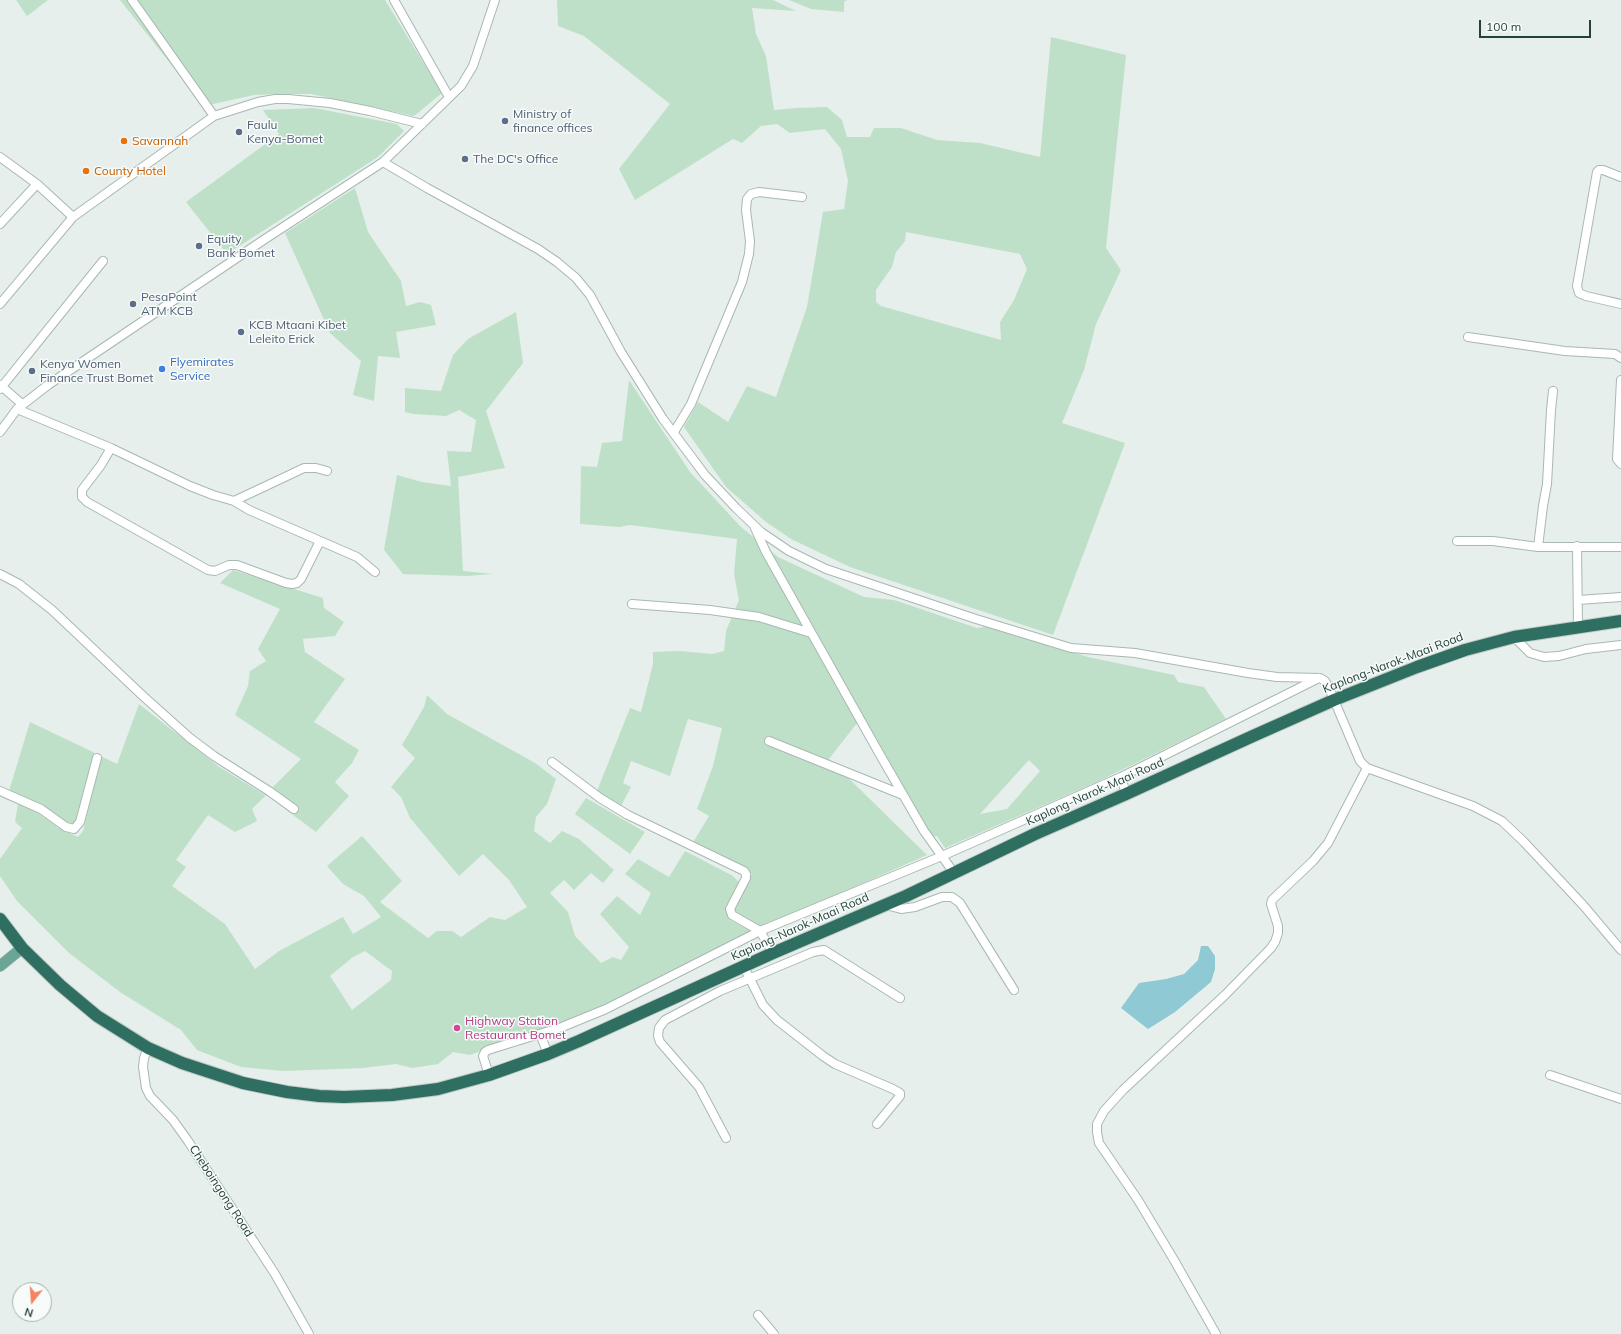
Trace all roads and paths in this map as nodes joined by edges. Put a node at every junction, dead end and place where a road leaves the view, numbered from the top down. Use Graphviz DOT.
graph roads {
  1 [pos="132,0"];
  2 [pos="394,0"];
  3 [pos="495,0"];
  4 [pos="449,97"];
  5 [pos="214,116"];
  6 [pos="422,124"];
  7 [pos="0,157"];
  8 [pos="383,162"];
  9 [pos="1621,177"];
  10 [pos="37,184"];
  11 [pos="802,197"];
  12 [pos="73,217"];
  13 [pos="0,224"];
  14 [pos="103,261"];
  15 [pos="0,304"];
  16 [pos="1621,304"];
  17 [pos="1468,337"];
  18 [pos="1621,358"];
  19 [pos="1621,380"];
  20 [pos="0,387"];
  21 [pos="1553,391"];
  22 [pos="20,406"];
  23 [pos="0,432"];
  24 [pos="674,432"];
  25 [pos="111,448"];
  26 [pos="1621,464"];
  27 [pos="327,470"];
  28 [pos="234,500"];
  29 [pos="753,524"];
  30 [pos="320,541"];
  31 [pos="1457,541"];
  32 [pos="1577,546"];
  33 [pos="1538,547"];
  34 [pos="1621,547"];
  35 [pos="375,572"];
  36 [pos="0,574"];
  37 [pos="1621,597"];
  38 [pos="1578,600"];
  39 [pos="632,604"];
  40 [pos="1621,621"];
  41 [pos="1578,626"];
  42 [pos="811,633"];
  43 [pos="1514,637"];
  44 [pos="1621,646"];
  45 [pos="1320,678"];
  46 [pos="1334,700"];
  47 [pos="769,741"];
  48 [pos="97,758"];
  49 [pos="552,762"];
  50 [pos="1367,768"];
  51 [pos="1121,777"];
  52 [pos="0,791"];
  53 [pos="1126,794"];
  54 [pos="903,795"];
  55 [pos="294,809"];
  56 [pos="942,856"];
  57 [pos="954,873"];
  58 [pos="885,905"];
  59 [pos="0,919"];
  60 [pos="760,931"];
  61 [pos="22,948"];
  62 [pos="1621,950"];
  63 [pos="773,953"];
  64 [pos="0,966"];
  65 [pos="744,967"];
  66 [pos="750,979"];
  67 [pos="1014,990"];
  68 [pos="900,998"];
  69 [pos="540,1034"];
  70 [pos="148,1048"];
  71 [pos="548,1054"];
  72 [pos="489,1075"];
  73 [pos="1550,1075"];
  74 [pos="1621,1099"];
  75 [pos="877,1124"];
  76 [pos="726,1138"];
  77 [pos="758,1315"];
  78 [pos="309,1334"];
  79 [pos="774,1334"];
  80 [pos="1216,1334"];
  1 -- 5 [label="street"];
  2 -- 4 [label="street"];
  3 -- 4 [label="street"];
  4 -- 6 [label="street"];
  5 -- 6 [label="street"];
  5 -- 12 [label="street"];
  6 -- 8 [label="street"];
  7 -- 10 [label="street"];
  8 -- 22 [label="street"];
  8 -- 24 [label="street"];
  9 -- 16 [label="street"];
  10 -- 12 [label="street"];
  10 -- 13 [label="street"];
  11 -- 24 [label="street"];
  12 -- 15 [label="street"];
  14 -- 20 [label="street"];
  17 -- 18 [label="street"];
  19 -- 26 [label="street"];
  20 -- 22 [label="street"];
  21 -- 33 [label="street"];
  22 -- 23 [label="street"];
  22 -- 25 [label="street"];
  24 -- 29 [label="street"];
  25 -- 28 [label="street"];
  25 -- 30 [label="street"];
  27 -- 28 [label="street"];
  28 -- 30 [label="street"];
  29 -- 42 [label="street"];
  29 -- 45 [label="street"];
  30 -- 35 [label="street"];
  31 -- 33 [label="street"];
  32 -- 33 [label="street"];
  32 -- 34 [label="street"];
  32 -- 38 [label="street"];
  36 -- 55 [label="street"];
  37 -- 38 [label="street"];
  38 -- 41 [label="street"];
  39 -- 42 [label="street"];
  40 -- 41 [label="highway, Kaplong-Narok-Maai Road"];
  41 -- 43 [label="highway, Kaplong-Narok-Maai Road"];
  42 -- 54 [label="street"];
  43 -- 44 [label="street"];
  43 -- 46 [label="highway, Kaplong-Narok-Maai Road"];
  45 -- 46 [label="street"];
  45 -- 51 [label="street"];
  46 -- 50 [label="street"];
  46 -- 53 [label="highway, Kaplong-Narok-Maai Road"];
  47 -- 54 [label="street"];
  48 -- 52 [label="street"];
  49 -- 60 [label="street"];
  50 -- 62 [label="street"];
  50 -- 80 [label="street"];
  51 -- 53 [label="street"];
  51 -- 56 [label="street"];
  53 -- 57 [label="highway, Kaplong-Narok-Maai Road"];
  54 -- 56 [label="street"];
  56 -- 57 [label="street"];
  56 -- 60 [label="street"];
  57 -- 58 [label="highway, Kaplong-Narok-Maai Road"];
  58 -- 63 [label="highway, Kaplong-Narok-Maai Road"];
  58 -- 67 [label="street"];
  59 -- 61 [label="highway, Kaplong-Narok-Maai Road"];
  60 -- 63 [label="street"];
  60 -- 69 [label="street"];
  61 -- 64 [label="main road"];
  61 -- 70 [label="highway, Kaplong-Narok-Maai Road"];
  63 -- 65 [label="highway, Kaplong-Narok-Maai Road"];
  65 -- 66 [label="street"];
  65 -- 71 [label="highway, Kaplong-Narok-Maai Road"];
  66 -- 68 [label="street"];
  66 -- 75 [label="street"];
  66 -- 76 [label="street"];
  69 -- 71 [label="street"];
  69 -- 72 [label="street"];
  70 -- 72 [label="highway, Kaplong-Narok-Maai Road"];
  70 -- 78 [label="street, Cheboingong Road"];
  71 -- 72 [label="highway, Kaplong-Narok-Maai Road"];
  73 -- 74 [label="street"];
  77 -- 79 [label="street"];
}
